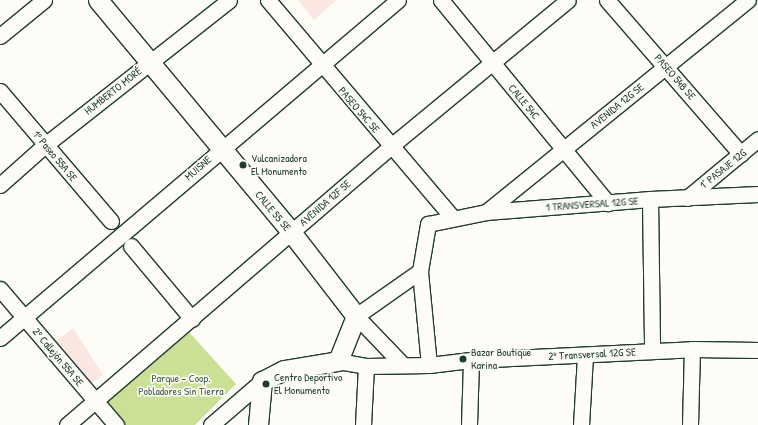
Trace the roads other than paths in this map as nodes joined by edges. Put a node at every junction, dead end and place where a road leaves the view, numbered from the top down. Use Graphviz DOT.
graph roads {
  1 [pos="44,0"];
  2 [pos="98,0"];
  3 [pos="229,0"];
  4 [pos="268,0"];
  5 [pos="398,0"];
  6 [pos="441,0"];
  7 [pos="568,0"];
  8 [pos="607,0"];
  9 [pos="748,0"];
  10 [pos="0,36"];
  11 [pos="150,62"];
  12 [pos="490,62"];
  13 [pos="321,65"];
  14 [pos="666,66"];
  15 [pos="0,91"];
  16 [pos="758,139"];
  17 [pos="45,145"];
  18 [pos="391,146"];
  19 [pos="221,149"];
  20 [pos="563,149"];
  21 [pos="741,154"];
  22 [pos="0,185"];
  23 [pos="758,194"];
  24 [pos="687,198"];
  25 [pos="650,199"];
  26 [pos="608,203"];
  27 [pos="486,212"];
  28 [pos="453,218"];
  29 [pos="111,221"];
  30 [pos="291,232"];
  31 [pos="131,246"];
  32 [pos="420,270"];
  33 [pos="0,289"];
  34 [pos="356,316"];
  35 [pos="25,317"];
  36 [pos="192,319"];
  37 [pos="0,338"];
  38 [pos="692,349"];
  39 [pos="758,350"];
  40 [pos="652,351"];
  41 [pos="585,355"];
  42 [pos="338,360"];
  43 [pos="471,360"];
  44 [pos="403,365"];
  45 [pos="429,365"];
  46 [pos="366,366"];
  47 [pos="262,381"];
  48 [pos="96,401"];
  49 [pos="67,425"];
  50 [pos="116,425"];
  51 [pos="211,425"];
  52 [pos="258,425"];
  53 [pos="363,425"];
  54 [pos="470,425"];
  55 [pos="581,425"];
  56 [pos="690,425"];
  1 -- 10 [label="street"];
  2 -- 11 [label="street, CALLE 55 SE"];
  3 -- 11 [label="street, HUMBERTO MORÉ"];
  4 -- 13 [label="street, PASEO 54C SE"];
  5 -- 13 [label="street, MUISNE"];
  6 -- 12 [label="street, CALLE 54C"];
  7 -- 12 [label="street, AVENIDA 12F SE"];
  8 -- 14 [label="street, PASEO 54B SE"];
  9 -- 14 [label="street, AVENIDA 12G SE"];
  11 -- 17 [label="street, HUMBERTO MORÉ"];
  11 -- 19 [label="street, CALLE 55 SE"];
  12 -- 18 [label="street, AVENIDA 12F SE"];
  12 -- 20 [label="street, CALLE 54C"];
  13 -- 18 [label="street, PASEO 54C SE"];
  13 -- 19 [label="street, MUISNE"];
  14 -- 20 [label="street, AVENIDA 12G SE"];
  14 -- 21 [label="street, PASEO 54B SE"];
  15 -- 17 [label="street, 1º Paseo 55A SE"];
  16 -- 21 [label="street, 1° PASAJE 12G"];
  17 -- 22 [label="street, HUMBERTO MORÉ"];
  17 -- 29 [label="street, 1º Paseo 55A SE"];
  18 -- 28 [label="street, PASEO 54C SE"];
  18 -- 30 [label="street, AVENIDA 12F SE"];
  19 -- 30 [label="street, CALLE 55 SE"];
  19 -- 35 [label="street, MUISNE"];
  20 -- 26 [label="street, CALLE 54C"];
  20 -- 27 [label="street, AVENIDA 12G SE"];
  21 -- 24 [label="street, 1° PASAJE 12G"];
  23 -- 24 [label="street, 1 TRANSVERSAL 12G SE"];
  24 -- 25 [label="street, 1 TRANSVERSAL 12G SE"];
  25 -- 26 [label="street, 1 TRANSVERSAL 12G SE"];
  25 -- 40 [label="street"];
  26 -- 27 [label="street, 1 TRANSVERSAL 12G SE"];
  27 -- 28 [label="street, 1 TRANSVERSAL 12G SE"];
  28 -- 32 [label="street, 1 TRANSVERSAL 12G SE"];
  30 -- 34 [label="street, CALLE 55 SE"];
  30 -- 36 [label="street, AVENIDA 12F SE"];
  31 -- 36 [label="street"];
  32 -- 34 [label="street"];
  32 -- 45 [label="street"];
  33 -- 35 [label="street, 2º Callejón 55A SE"];
  34 -- 42 [label="street"];
  34 -- 44 [label="street, CALLE 55 SE"];
  35 -- 37 [label="street, MUISNE"];
  35 -- 48 [label="street, 2º Callejón 55A SE"];
  36 -- 48 [label="street, AVENIDA 12F SE"];
  38 -- 39 [label="street, 2º Transversal 12G SE"];
  38 -- 40 [label="street, 2º Transversal 12G SE"];
  38 -- 56 [label="street"];
  40 -- 41 [label="street, 2º Transversal 12G SE"];
  41 -- 43 [label="street, 2º Transversal 12G SE"];
  41 -- 55 [label="street"];
  42 -- 46 [label="street, 2º Transversal 12G SE"];
  42 -- 47 [label="street, 2º Transversal 12G SE"];
  43 -- 45 [label="street, 2º Transversal 12G SE"];
  43 -- 54 [label="street"];
  44 -- 45 [label="street, 2º Transversal 12G SE"];
  44 -- 46 [label="street, 2º Transversal 12G SE"];
  46 -- 53 [label="street"];
  47 -- 51 [label="street"];
  47 -- 52 [label="street"];
  48 -- 49 [label="street, AVENIDA 12F SE"];
  48 -- 50 [label="street, 2º Callejón 55A SE"];
}
